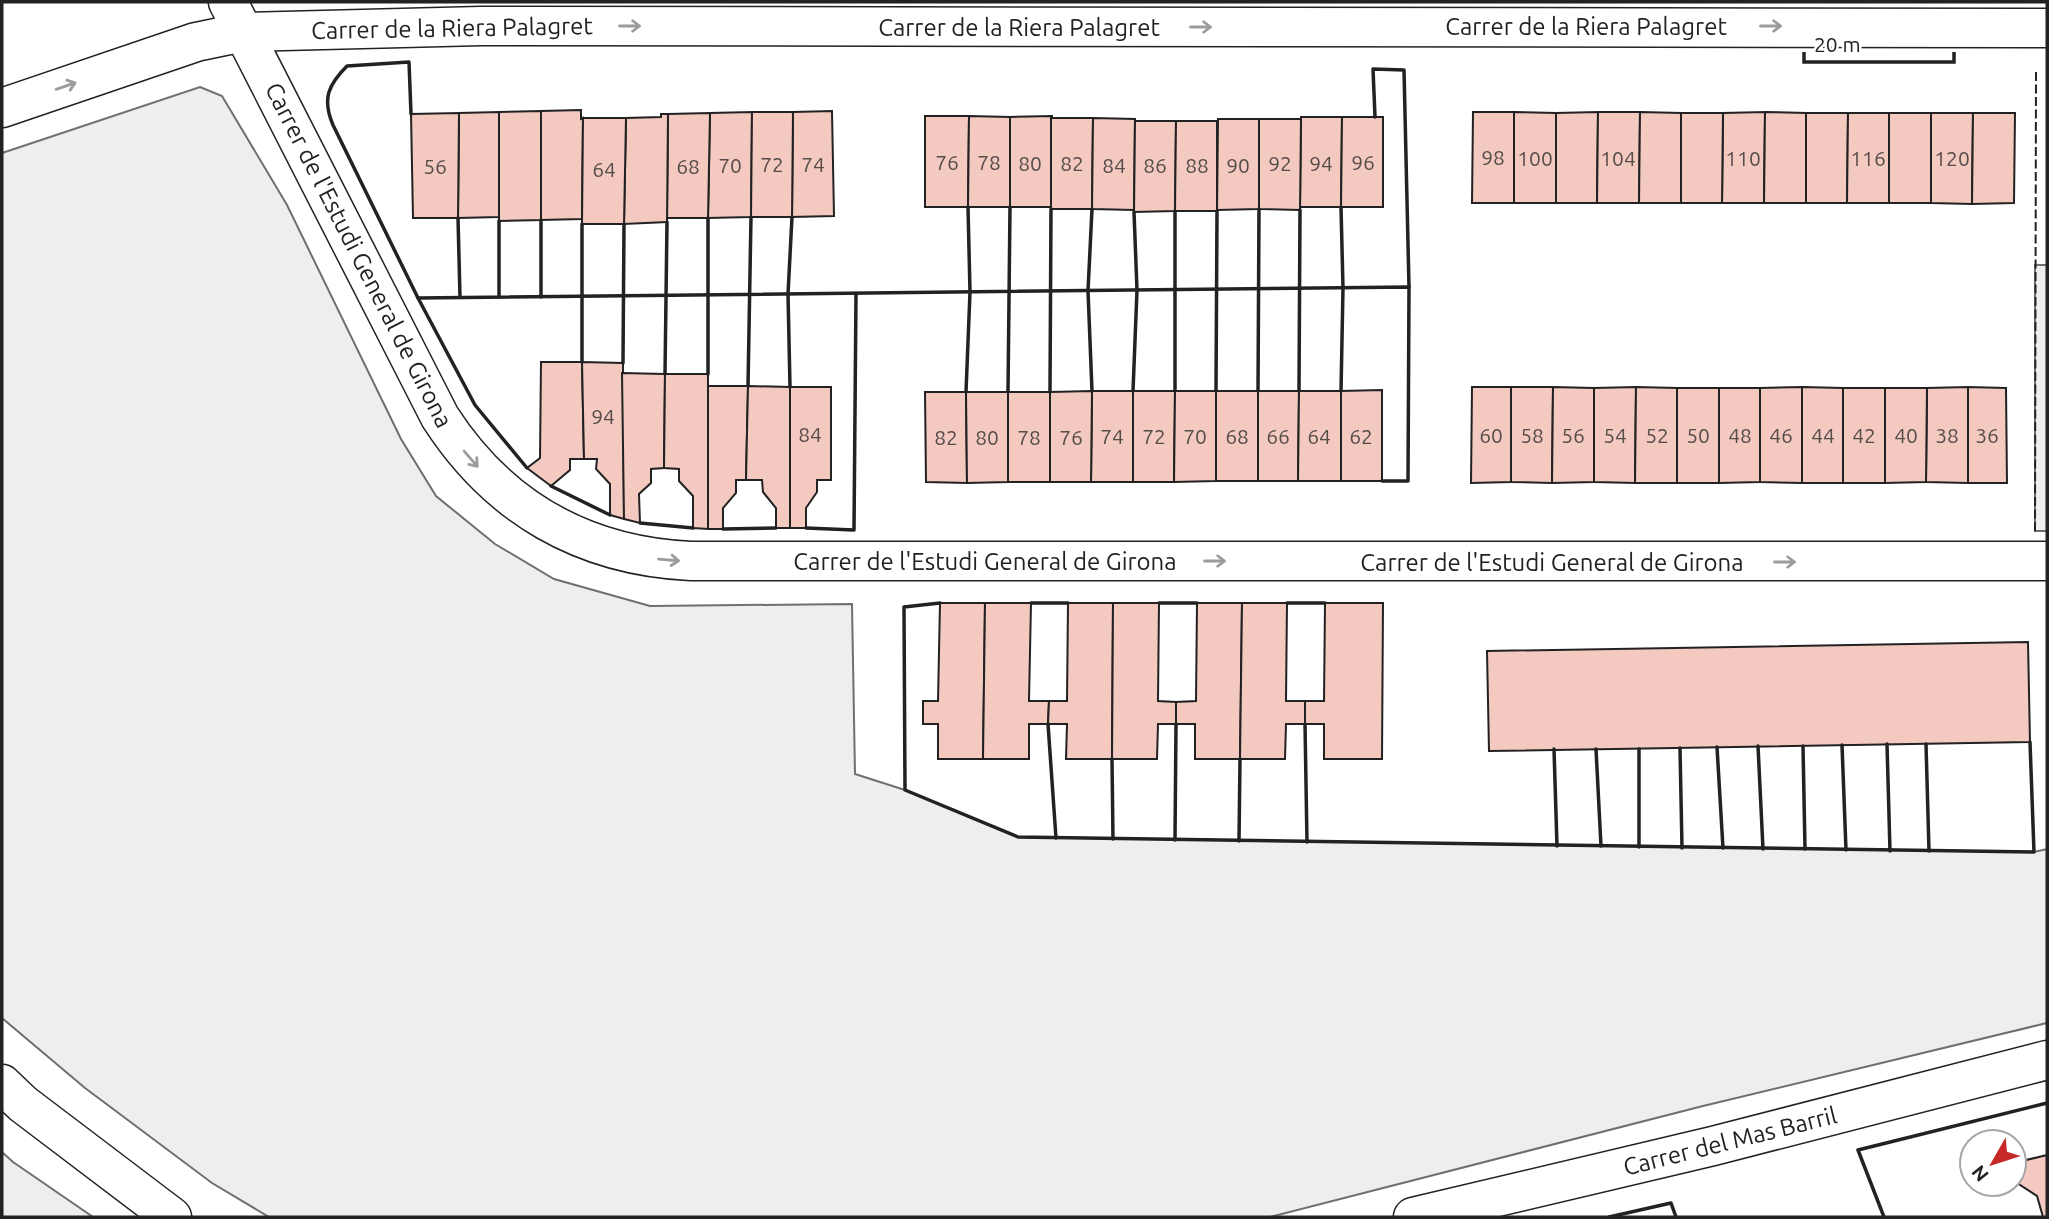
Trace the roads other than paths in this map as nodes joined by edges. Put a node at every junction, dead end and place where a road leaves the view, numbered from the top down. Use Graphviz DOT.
graph roads {
  1 [pos="1976,14"];
  2 [pos="236,17"];
  3 [pos="2047,27"];
  4 [pos="2,107"];
  5 [pos="2047,561"];
  6 [pos="2047,1060"];
  7 [pos="2,1084"];
  8 [pos="172,1217"];
  9 [pos="1413,1217"];
  2 -- 1 [label="street, Carrer de la Riera Palagret, one-way"];
  1 -- 3 [label="street, Carrer de la Riera Palagret"];
  4 -- 2 [label="street, Carrer de la Riera Palagret, one-way"];
  2 -- 5 [label="street, Carrer de l'Estudi General de Girona, one-way"];
  6 -- 9 [label="street, Carrer del Mas Barril"];
  7 -- 8 [label="street"];
}
